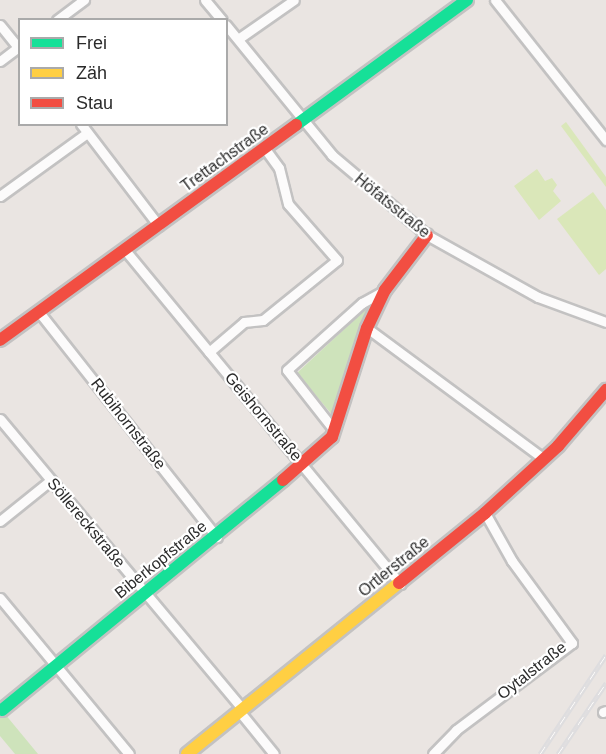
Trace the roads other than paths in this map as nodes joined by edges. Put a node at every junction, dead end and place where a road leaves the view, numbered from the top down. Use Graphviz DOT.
graph roads {
  1 [pos="84,0"];
  2 [pos="206,0"];
  3 [pos="294,0"];
  4 [pos="466,0"];
  5 [pos="495,0"];
  6 [pos="60,18"];
  7 [pos="220,18"];
  8 [pos="0,25"];
  9 [pos="228,27"];
  10 [pos="238,39"];
  11 [pos="18,47"];
  12 [pos="18,49"];
  13 [pos="0,61"];
  14 [pos="304,120"];
  15 [pos="82,126"];
  16 [pos="87,133"];
  17 [pos="606,140"];
  18 [pos="265,149"];
  19 [pos="0,196"];
  20 [pos="159,225"];
  21 [pos="427,235"];
  22 [pos="125,250"];
  23 [pos="385,290"];
  24 [pos="39,312"];
  25 [pos="606,322"];
  26 [pos="367,328"];
  27 [pos="0,340"];
  28 [pos="209,352"];
  29 [pos="606,390"];
  30 [pos="0,419"];
  31 [pos="334,430"];
  32 [pos="544,459"];
  33 [pos="303,464"];
  34 [pos="51,480"];
  35 [pos="485,513"];
  36 [pos="0,521"];
  37 [pos="217,537"];
  38 [pos="400,584"];
  39 [pos="144,595"];
  40 [pos="0,598"];
  41 [pos="57,665"];
  42 [pos="2,710"];
  43 [pos="241,710"];
  44 [pos="129,754"];
  45 [pos="187,754"];
  46 [pos="274,754"];
  47 [pos="433,754"];
  1 -- 6 [label="street"];
  2 -- 7 [label="street"];
  3 -- 10 [label="street"];
  4 -- 14 [label="street, Trettachstraße"];
  5 -- 17 [label="street"];
  8 -- 11 [label="street"];
  9 -- 10 [label="street, Höfatsstraße"];
  10 -- 14 [label="street, Höfatsstraße"];
  12 -- 13 [label="street"];
  14 -- 18 [label="street, Trettachstraße"];
  14 -- 21 [label="street, Höfatsstraße"];
  15 -- 16 [label="street"];
  16 -- 19 [label="street"];
  16 -- 20 [label="street"];
  18 -- 20 [label="street, Trettachstraße"];
  18 -- 28 [label="street"];
  20 -- 22 [label="street, Trettachstraße"];
  21 -- 23 [label="street, Biberkopfstraße"];
  21 -- 25 [label="street, Höfatsstraße"];
  22 -- 24 [label="street, Trettachstraße"];
  22 -- 28 [label="street, Geishornstraße"];
  23 -- 26 [label="street, Biberkopfstraße"];
  23 -- 31 [label="street, Biberkopfstraße"];
  24 -- 27 [label="street, Trettachstraße"];
  24 -- 37 [label="street, Rubihornstraße"];
  26 -- 31 [label="street, Biberkopfstraße"];
  26 -- 32 [label="street"];
  28 -- 33 [label="street, Geishornstraße"];
  29 -- 32 [label="street, Ortlerstraße"];
  30 -- 34 [label="street, Söllereckstraße"];
  31 -- 33 [label="street, Biberkopfstraße"];
  32 -- 35 [label="street, Ortlerstraße"];
  33 -- 37 [label="street, Biberkopfstraße"];
  33 -- 38 [label="street, Geishornstraße"];
  34 -- 36 [label="street"];
  34 -- 39 [label="street, Söllereckstraße"];
  35 -- 38 [label="street, Ortlerstraße"];
  35 -- 47 [label="street, Oytalstraße"];
  37 -- 39 [label="street, Biberkopfstraße"];
  38 -- 43 [label="street, Ortlerstraße"];
  39 -- 41 [label="street, Biberkopfstraße"];
  39 -- 43 [label="street, Söllereckstraße"];
  40 -- 41 [label="street"];
  41 -- 42 [label="street, Biberkopfstraße"];
  41 -- 44 [label="street"];
  43 -- 45 [label="street, Ortlerstraße"];
  43 -- 46 [label="street, Söllereckstraße"];
}
